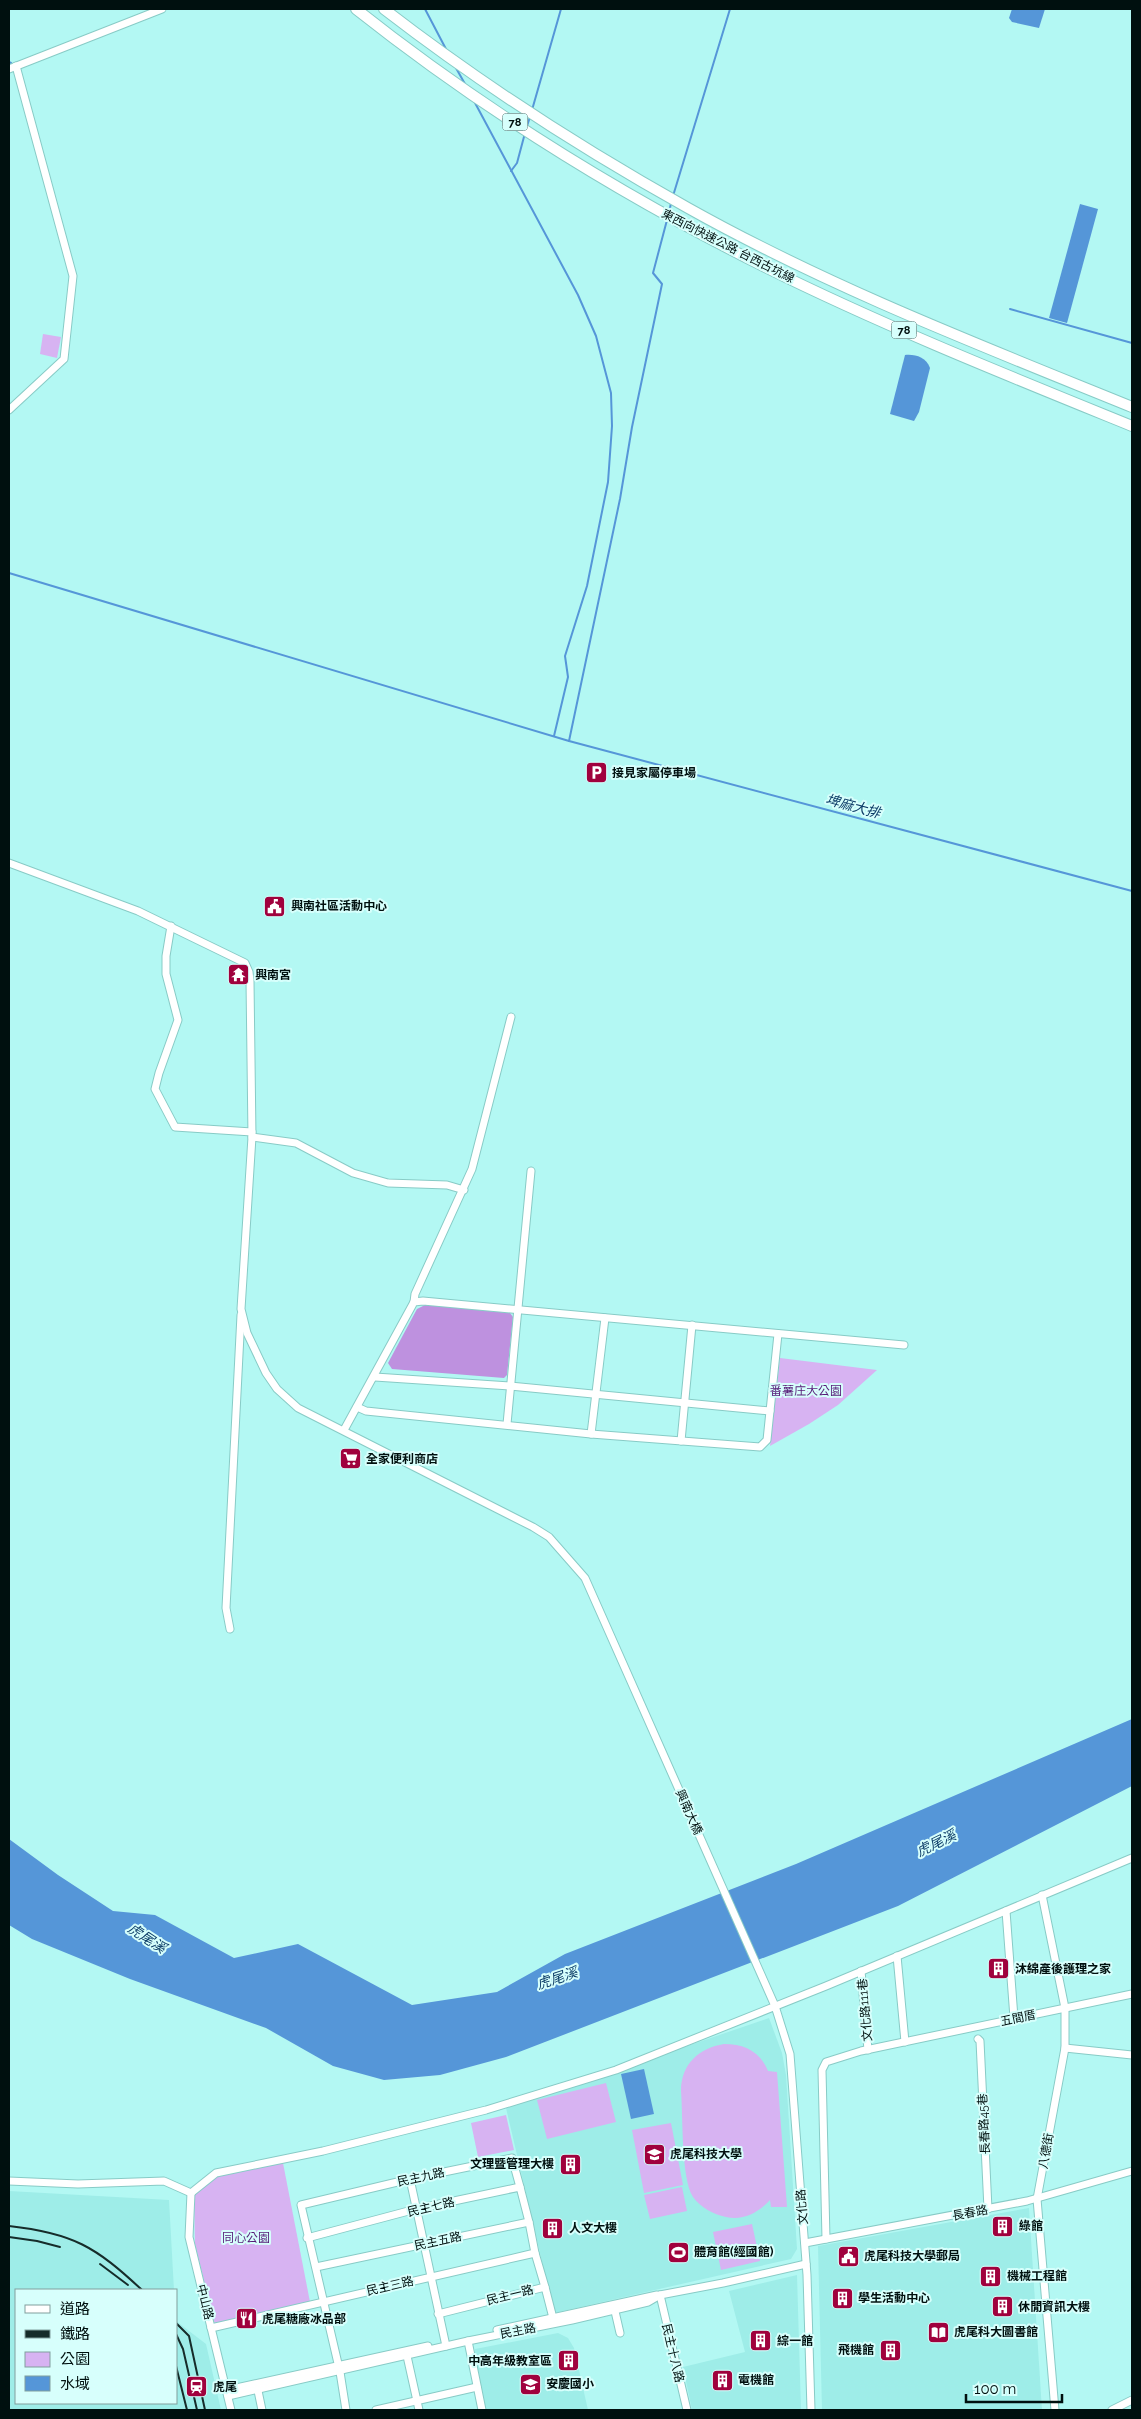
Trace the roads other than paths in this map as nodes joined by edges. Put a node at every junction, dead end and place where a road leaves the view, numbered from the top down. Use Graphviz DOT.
graph roads {
  1 [pos="162,9"];
  2 [pos="356,9"];
  3 [pos="384,9"];
  4 [pos="13,68"];
  5 [pos="1132,407"];
  6 [pos="9,410"];
  7 [pos="1132,426"];
  8 [pos="9,863"];
  9 [pos="171,926"];
  10 [pos="511,1017"];
  11 [pos="252,1134"];
  12 [pos="531,1171"];
  13 [pos="464,1190"];
  14 [pos="414,1302"];
  15 [pos="241,1309"];
  16 [pos="518,1310"];
  17 [pos="606,1318"];
  18 [pos="692,1325"];
  19 [pos="778,1334"];
  20 [pos="904,1345"];
  21 [pos="375,1377"];
  22 [pos="510,1386"];
  23 [pos="595,1394"];
  24 [pos="685,1402"];
  25 [pos="357,1407"];
  26 [pos="770,1411"];
  27 [pos="507,1424"];
  28 [pos="344,1430"];
  29 [pos="591,1434"];
  30 [pos="681,1441"];
  31 [pos="230,1629"];
  32 [pos="1132,1858"];
  33 [pos="1042,1895"];
  34 [pos="1006,1911"];
  35 [pos="897,1956"];
  36 [pos="861,1971"];
  37 [pos="1132,1994"];
  38 [pos="775,2006"];
  39 [pos="1065,2008"];
  40 [pos="1014,2018"];
  41 [pos="978,2039"];
  42 [pos="905,2042"];
  43 [pos="1065,2048"];
  44 [pos="868,2050"];
  45 [pos="1132,2055"];
  46 [pos="1132,2171"];
  47 [pos="410,2179"];
  48 [pos="9,2181"];
  49 [pos="520,2187"];
  50 [pos="191,2193"];
  51 [pos="1037,2199"];
  52 [pos="988,2209"];
  53 [pos="416,2210"];
  54 [pos="529,2222"];
  55 [pos="308,2238"];
  56 [pos="826,2239"];
  57 [pos="805,2243"];
  58 [pos="423,2244"];
  59 [pos="535,2253"];
  60 [pos="806,2264"];
  61 [pos="316,2267"];
  62 [pos="430,2277"];
  63 [pos="545,2286"];
  64 [pos="660,2295"];
  65 [pos="325,2302"];
  66 [pos="614,2307"];
  67 [pos="438,2314"];
  68 [pos="554,2321"];
  69 [pos="211,2328"];
  70 [pos="620,2333"];
  71 [pos="468,2341"];
  72 [pos="445,2344"];
  73 [pos="407,2356"];
  74 [pos="339,2369"];
  75 [pos="257,2387"];
  76 [pos="477,2387"];
  77 [pos="228,2393"];
  78 [pos="1132,2400"];
  79 [pos="416,2402"];
  80 [pos="231,2410"];
  81 [pos="262,2410"];
  82 [pos="346,2410"];
  83 [pos="376,2410"];
  84 [pos="418,2410"];
  85 [pos="482,2410"];
  86 [pos="687,2410"];
  87 [pos="811,2410"];
  88 [pos="1055,2410"];
  89 [pos="1112,2410"];
  1 -- 4 [label="street"];
  2 -- 7 [label="highway, 東西向快速公路 台西古坑線 / 78"];
  3 -- 5 [label="highway, 東西向快速公路 台西古坑線 / 78"];
  4 -- 6 [label="street"];
  8 -- 9 [label="street"];
  9 -- 11 [label="street"];
  9 -- 11 [label="street"];
  10 -- 13 [label="street"];
  11 -- 13 [label="street"];
  11 -- 15 [label="street"];
  12 -- 16 [label="street"];
  13 -- 14 [label="street"];
  14 -- 16 [label="street"];
  14 -- 21 [label="street"];
  15 -- 28 [label="street, 興南大橋"];
  15 -- 31 [label="street"];
  16 -- 17 [label="street"];
  16 -- 22 [label="street"];
  17 -- 18 [label="street"];
  17 -- 23 [label="street"];
  18 -- 19 [label="street"];
  18 -- 24 [label="street"];
  19 -- 20 [label="street"];
  19 -- 26 [label="street"];
  21 -- 22 [label="street"];
  21 -- 25 [label="street"];
  22 -- 23 [label="street"];
  22 -- 27 [label="street"];
  23 -- 24 [label="street"];
  23 -- 29 [label="street"];
  24 -- 26 [label="street"];
  24 -- 30 [label="street"];
  25 -- 27 [label="street"];
  25 -- 28 [label="street"];
  26 -- 30 [label="street"];
  27 -- 29 [label="street"];
  28 -- 38 [label="street, 興南大橋"];
  29 -- 30 [label="street"];
  32 -- 33 [label="street"];
  33 -- 34 [label="street"];
  33 -- 39 [label="street, 八德街"];
  34 -- 35 [label="street"];
  34 -- 40 [label="street"];
  35 -- 36 [label="street"];
  35 -- 42 [label="street"];
  36 -- 38 [label="street"];
  36 -- 44 [label="street, 文化路111巷"];
  37 -- 39 [label="street, 五間厝"];
  38 -- 50 [label="street"];
  38 -- 57 [label="street, 文化路"];
  39 -- 40 [label="street, 五間厝"];
  39 -- 43 [label="street, 八德街"];
  40 -- 42 [label="street, 五間厝"];
  41 -- 52 [label="street, 長春路45巷"];
  42 -- 44 [label="street, 文化路"];
  43 -- 45 [label="street"];
  43 -- 51 [label="street, 八德街"];
  44 -- 56 [label="street, 文化路"];
  46 -- 51 [label="street, 長春路"];
  47 -- 49 [label="street, 民主九路"];
  47 -- 53 [label="street"];
  47 -- 55 [label="street, 民主九路"];
  48 -- 50 [label="street"];
  49 -- 53 [label="street, 民主七路"];
  49 -- 54 [label="street"];
  50 -- 69 [label="street, 中山路"];
  51 -- 52 [label="street, 長春路"];
  51 -- 88 [label="street, 八德街"];
  52 -- 56 [label="street, 長春路"];
  53 -- 55 [label="street, 民主七路"];
  53 -- 58 [label="street"];
  54 -- 58 [label="street, 民主五路"];
  54 -- 59 [label="street"];
  55 -- 61 [label="street"];
  56 -- 57 [label="street, 長春路"];
  57 -- 60 [label="street, 文化路"];
  58 -- 61 [label="street, 民主五路"];
  58 -- 62 [label="street"];
  59 -- 62 [label="street, 民主三路"];
  59 -- 63 [label="street"];
  60 -- 64 [label="street, 民主路"];
  60 -- 87 [label="street, 文化路"];
  61 -- 65 [label="street"];
  62 -- 65 [label="street, 民主三路"];
  62 -- 67 [label="street"];
  63 -- 67 [label="street, 民主一路"];
  63 -- 68 [label="street, 民主一路"];
  64 -- 66 [label="street, 民主路"];
  64 -- 86 [label="street, 民主十八路"];
  65 -- 69 [label="street, 民主三路"];
  65 -- 74 [label="street"];
  66 -- 68 [label="street, 民主路"];
  66 -- 70 [label="street"];
  67 -- 72 [label="street"];
  68 -- 71 [label="street, 民主路"];
  68 -- 72 [label="street"];
  69 -- 77 [label="street, 中山路"];
  71 -- 72 [label="street, 民主路"];
  71 -- 76 [label="street"];
  72 -- 73 [label="street, 民主路"];
  72 -- 74 [label="street"];
  73 -- 74 [label="street, 民主路"];
  73 -- 79 [label="street"];
  74 -- 75 [label="street, 民主路"];
  74 -- 82 [label="street"];
  75 -- 77 [label="street, 民主路"];
  75 -- 81 [label="street"];
  76 -- 79 [label="street"];
  76 -- 85 [label="street"];
  77 -- 80 [label="street, 中山路"];
  78 -- 89 [label="street"];
  79 -- 83 [label="street"];
  79 -- 84 [label="street"];
}
